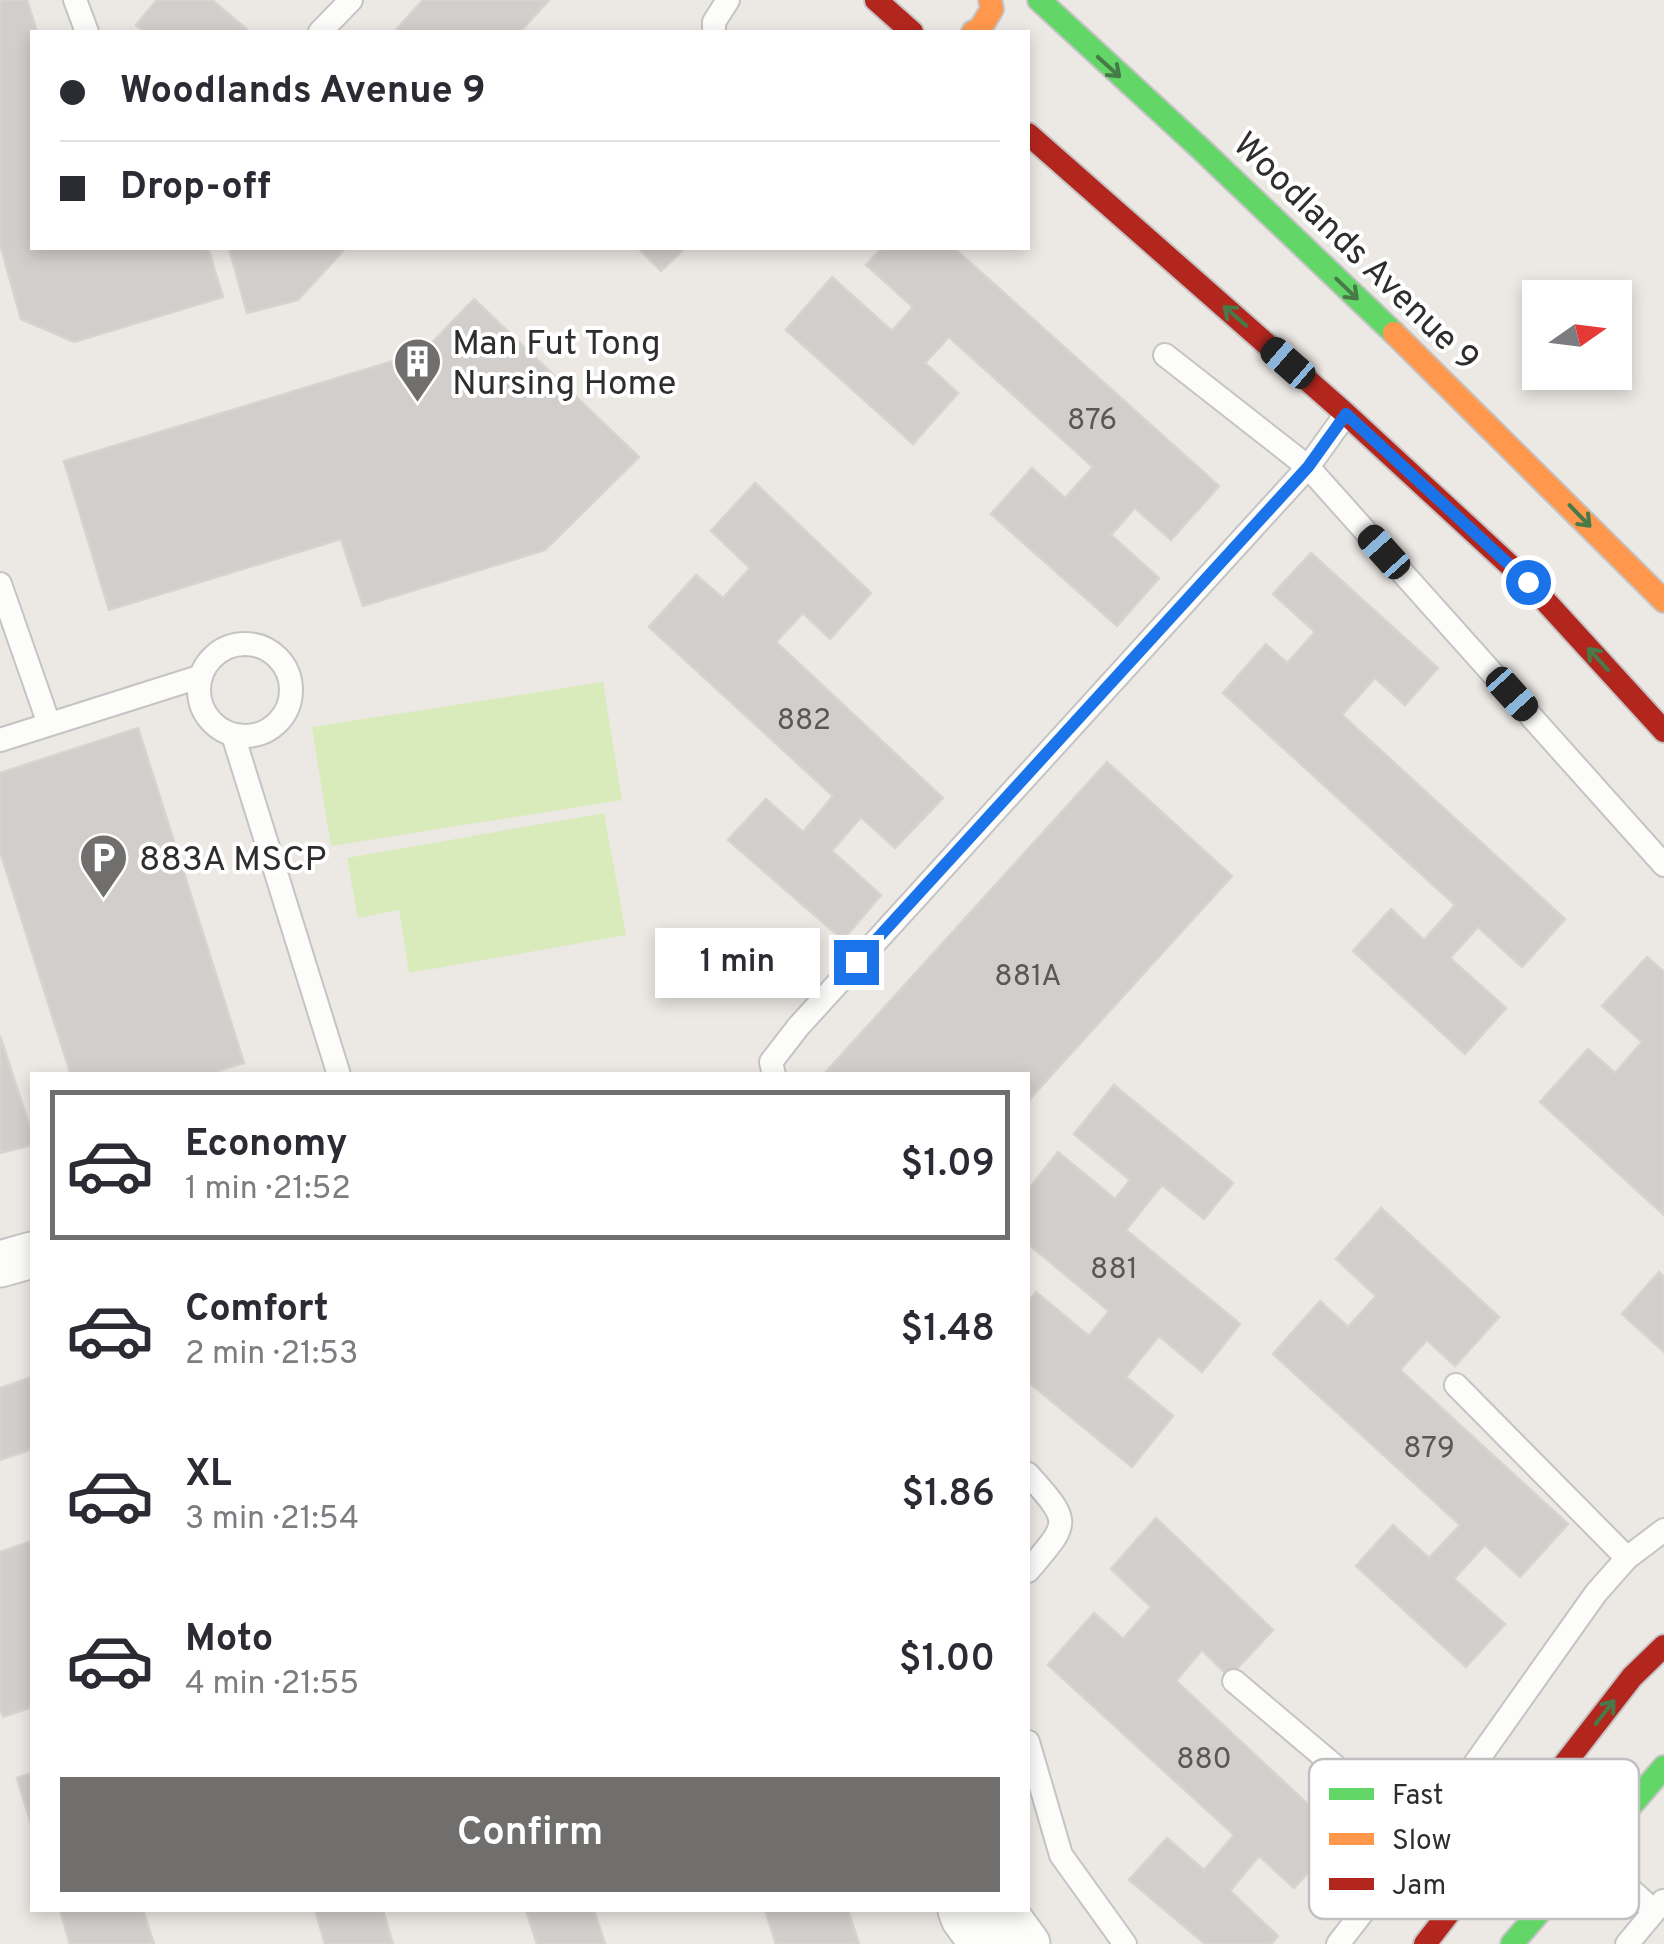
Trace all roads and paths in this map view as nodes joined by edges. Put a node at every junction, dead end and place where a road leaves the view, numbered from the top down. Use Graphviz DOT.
graph roads {
  1 [pos="75,0"];
  2 [pos="351,0"];
  3 [pos="728,0"];
  4 [pos="876,0"];
  5 [pos="990,0"];
  6 [pos="1039,0"];
  7 [pos="714,28"];
  8 [pos="85,30"];
  9 [pos="322,30"];
  10 [pos="910,30"];
  11 [pos="978,30"];
  12 [pos="1030,136"];
  13 [pos="1165,355"];
  14 [pos="1346,414"];
  15 [pos="1308,467"];
  16 [pos="0,584"];
  17 [pos="1664,601"];
  18 [pos="199,677"];
  19 [pos="49,724"];
  20 [pos="1664,731"];
  21 [pos="233,736"];
  22 [pos="0,740"];
  23 [pos="1664,865"];
  24 [pos="338,1072"];
  25 [pos="773,1072"];
  26 [pos="30,1256"];
  27 [pos="0,1264"];
  28 [pos="30,1279"];
  29 [pos="0,1287"];
  30 [pos="1456,1385"];
  31 [pos="1030,1476"];
  32 [pos="1664,1530"];
  33 [pos="1627,1558"];
  34 [pos="1030,1569"];
  35 [pos="1664,1646"];
  36 [pos="1234,1682"];
  37 [pos="1030,1749"];
  38 [pos="1326,1759"];
  39 [pos="1478,1759"];
  40 [pos="1568,1759"];
  41 [pos="1664,1767"];
  42 [pos="1639,1796"];
  43 [pos="1639,1889"];
  44 [pos="1659,1905"];
  45 [pos="962,1912"];
  46 [pos="1003,1912"];
  47 [pos="1357,1919"];
  48 [pos="1444,1919"];
  49 [pos="1533,1919"];
  50 [pos="984,1944"];
  51 [pos="1027,1944"];
  52 [pos="1125,1944"];
  53 [pos="1338,1944"];
  54 [pos="1425,1944"];
  55 [pos="1512,1944"];
  56 [pos="1627,1944"];
  1 -- 8 [label="lane"];
  2 -- 9 [label="lane"];
  3 -- 7 [label="lane"];
  4 -- 10 [label="main road"];
  5 -- 11 [label="main road"];
  6 -- 17 [label="main road, Woodlands Avenue 9, one-way"];
  14 -- 12 [label="main road, one-way"];
  13 -- 15 [label="lane"];
  14 -- 15 [label="lane"];
  20 -- 14 [label="main road, one-way"];
  15 -- 23 [label="lane"];
  15 -- 25 [label="lane"];
  16 -- 19 [label="lane"];
  18 -- 19 [label="lane"];
  18 -- 21 [label="lane"];
  18 -- 21 [label="lane"];
  19 -- 22 [label="lane"];
  21 -- 24 [label="lane"];
  26 -- 27 [label="street"];
  28 -- 29 [label="street"];
  30 -- 33 [label="lane"];
  31 -- 34 [label="lane"];
  32 -- 33 [label="lane"];
  33 -- 39 [label="lane"];
  40 -- 35 [label="main road, one-way"];
  36 -- 38 [label="lane"];
  37 -- 52 [label="lane"];
  41 -- 42 [label="main road"];
  43 -- 44 [label="lane"];
  44 -- 56 [label="lane"];
  45 -- 50 [label="street"];
  46 -- 51 [label="street"];
  47 -- 53 [label="lane"];
  48 -- 54 [label="main road"];
  49 -- 55 [label="main road"];
}
